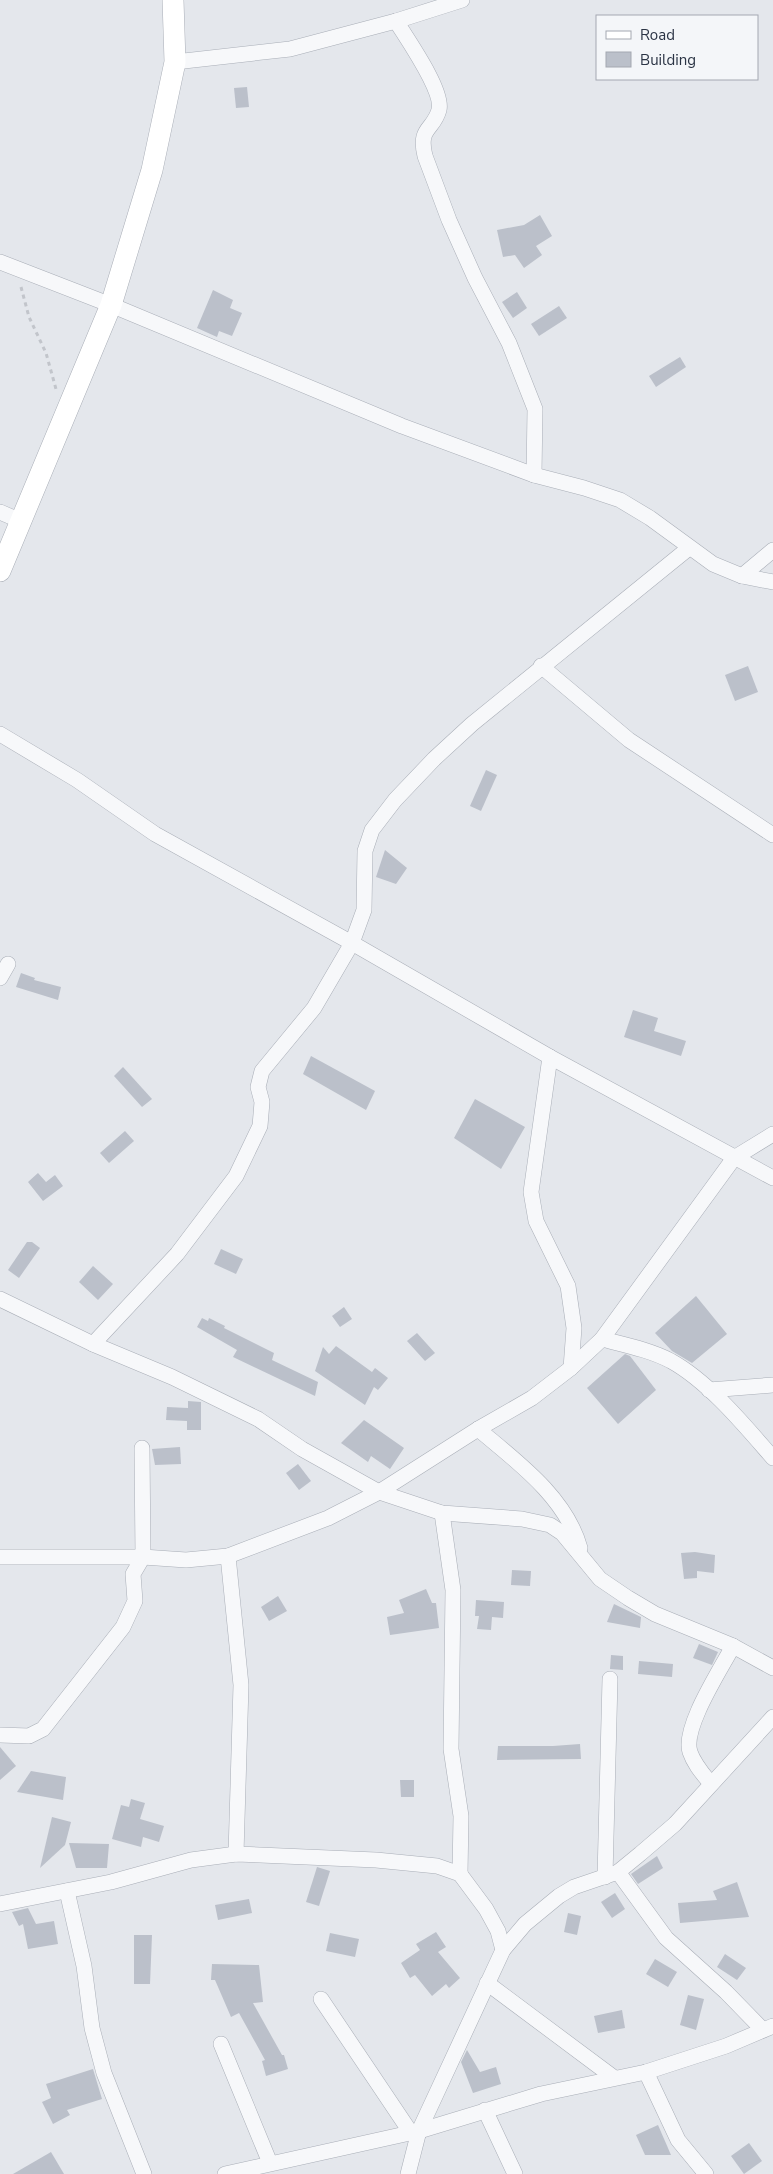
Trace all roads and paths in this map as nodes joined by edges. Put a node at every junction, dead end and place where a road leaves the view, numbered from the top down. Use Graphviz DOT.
graph roads {
  1 [pos="174,0"];
  2 [pos="462,0"];
  3 [pos="396,21"];
  4 [pos="175,62"];
  5 [pos="6,265"];
  6 [pos="111,305"];
  7 [pos="66,410"];
  8 [pos="534,476"];
  9 [pos="0,512"];
  10 [pos="21,521"];
  11 [pos="689,548"];
  12 [pos="773,550"];
  13 [pos="0,571"];
  14 [pos="742,576"];
  15 [pos="773,582"];
  16 [pos="542,666"];
  17 [pos="0,734"];
  18 [pos="773,835"];
  19 [pos="352,943"];
  20 [pos="8,964"];
  21 [pos="0,978"];
  22 [pos="550,1057"];
  23 [pos="773,1134"];
  24 [pos="734,1158"];
  25 [pos="773,1178"];
  26 [pos="0,1299"];
  27 [pos="602,1339"];
  28 [pos="93,1344"];
  29 [pos="571,1368"];
  30 [pos="773,1385"];
  31 [pos="709,1390"];
  32 [pos="478,1429"];
  33 [pos="142,1448"];
  34 [pos="773,1458"];
  35 [pos="378,1492"];
  36 [pos="442,1513"];
  37 [pos="228,1556"];
  38 [pos="0,1557"];
  39 [pos="143,1557"];
  40 [pos="583,1559"];
  41 [pos="733,1646"];
  42 [pos="773,1668"];
  43 [pos="610,1679"];
  44 [pos="773,1718"];
  45 [pos="0,1735"];
  46 [pos="711,1784"];
  47 [pos="236,1854"];
  48 [pos="460,1874"];
  49 [pos="612,1874"];
  50 [pos="67,1890"];
  51 [pos="0,1904"];
  52 [pos="503,1950"];
  53 [pos="487,1983"];
  54 [pos="321,1999"];
  55 [pos="768,2028"];
  56 [pos="221,2044"];
  57 [pos="646,2072"];
  58 [pos="613,2077"];
  59 [pos="485,2110"];
  60 [pos="415,2132"];
  61 [pos="270,2163"];
  62 [pos="144,2174"];
  63 [pos="225,2174"];
  64 [pos="408,2174"];
  65 [pos="515,2174"];
  66 [pos="706,2174"];
  1 -- 4 [label="main road"];
  2 -- 3 [label="street"];
  3 -- 4 [label="street"];
  3 -- 8 [label="street"];
  4 -- 6 [label="main road"];
  5 -- 6 [label="street"];
  5 -- 7 [label="path"];
  6 -- 7 [label="main road"];
  6 -- 8 [label="street"];
  7 -- 10 [label="main road"];
  8 -- 11 [label="street"];
  9 -- 10 [label="street"];
  10 -- 13 [label="main road"];
  11 -- 14 [label="street"];
  11 -- 16 [label="street"];
  12 -- 14 [label="street"];
  14 -- 15 [label="street"];
  16 -- 18 [label="street"];
  16 -- 19 [label="street"];
  17 -- 19 [label="street"];
  19 -- 22 [label="street"];
  19 -- 28 [label="street"];
  20 -- 21 [label="street"];
  22 -- 24 [label="street"];
  22 -- 29 [label="street"];
  23 -- 24 [label="street"];
  24 -- 25 [label="street"];
  24 -- 27 [label="street"];
  26 -- 28 [label="street"];
  27 -- 29 [label="street"];
  27 -- 31 [label="street"];
  28 -- 35 [label="street"];
  29 -- 32 [label="street"];
  30 -- 31 [label="street"];
  31 -- 34 [label="street"];
  32 -- 35 [label="street"];
  32 -- 40 [label="street"];
  33 -- 39 [label="street"];
  35 -- 36 [label="street"];
  35 -- 37 [label="street"];
  36 -- 40 [label="street"];
  36 -- 48 [label="street"];
  37 -- 39 [label="street"];
  37 -- 47 [label="street"];
  38 -- 39 [label="street"];
  39 -- 45 [label="street"];
  40 -- 41 [label="street"];
  41 -- 42 [label="street"];
  41 -- 46 [label="street"];
  43 -- 49 [label="street"];
  44 -- 46 [label="street"];
  46 -- 49 [label="street"];
  47 -- 48 [label="street"];
  47 -- 50 [label="street"];
  48 -- 52 [label="street"];
  49 -- 52 [label="street"];
  49 -- 55 [label="street"];
  50 -- 51 [label="street"];
  50 -- 62 [label="street"];
  52 -- 53 [label="street"];
  53 -- 58 [label="street"];
  53 -- 60 [label="street"];
  54 -- 60 [label="street"];
  55 -- 57 [label="street"];
  56 -- 61 [label="street"];
  57 -- 58 [label="street"];
  57 -- 66 [label="street"];
  58 -- 59 [label="street"];
  59 -- 60 [label="street"];
  59 -- 65 [label="street"];
  60 -- 61 [label="street"];
  60 -- 64 [label="street"];
  61 -- 63 [label="street"];
}
